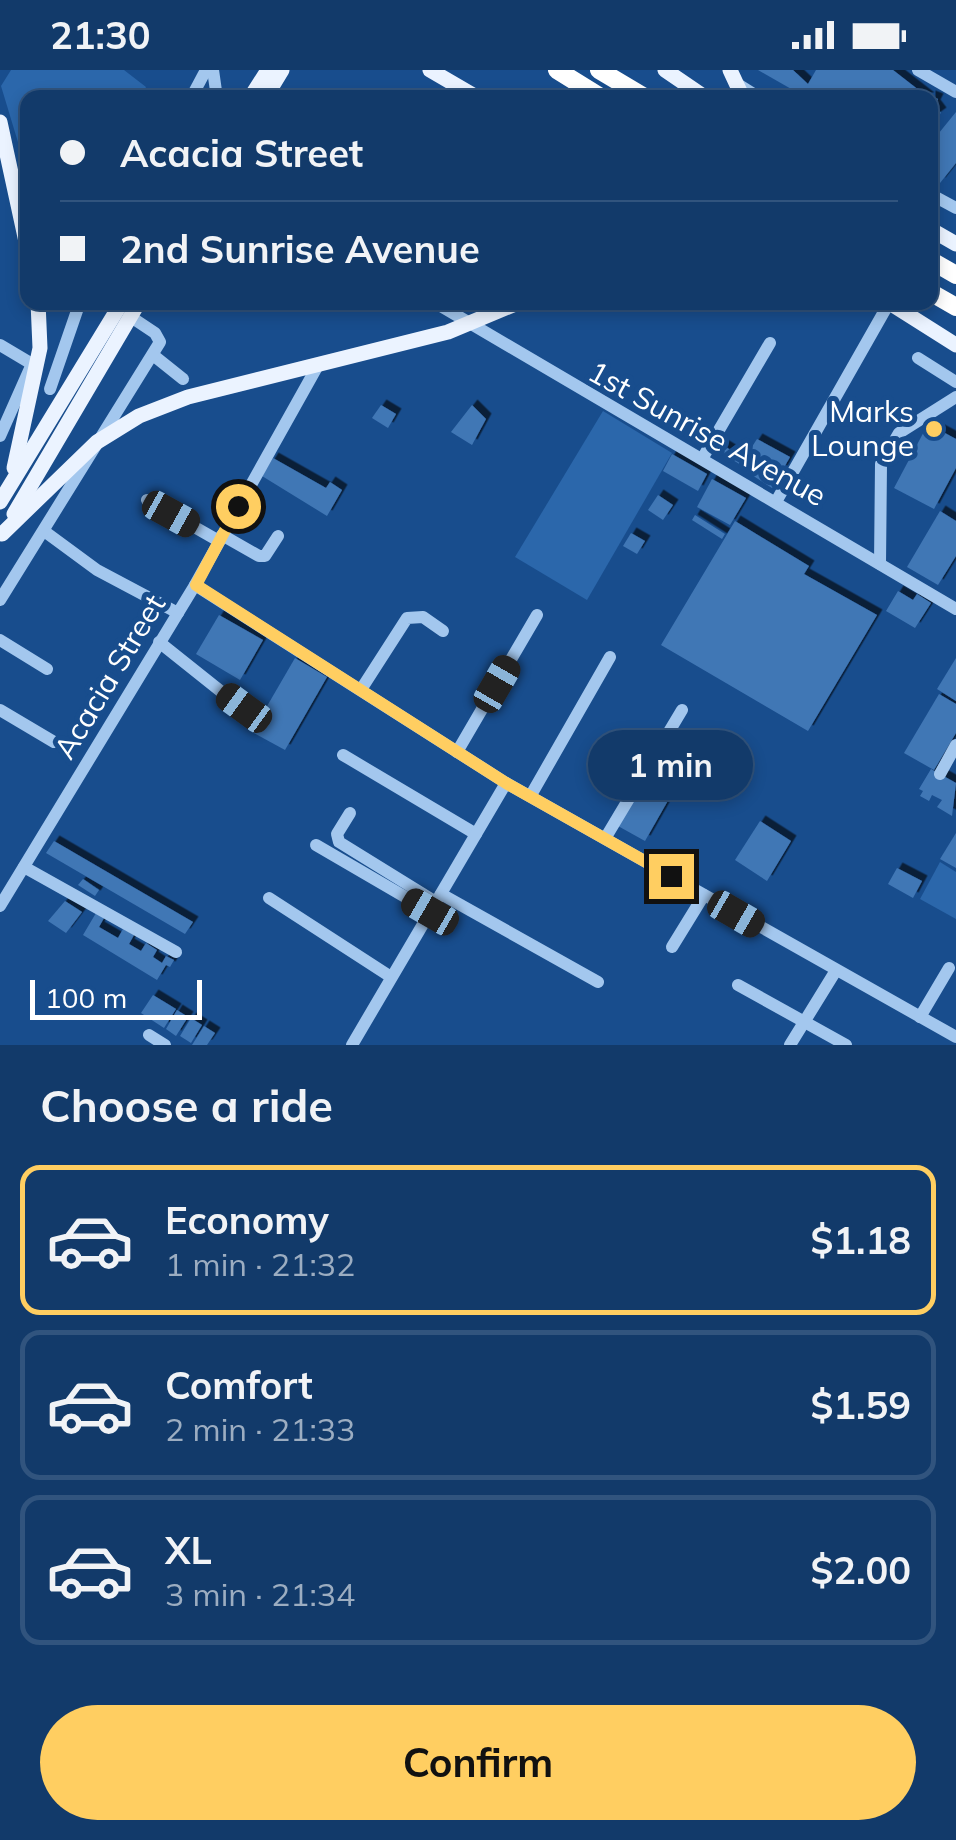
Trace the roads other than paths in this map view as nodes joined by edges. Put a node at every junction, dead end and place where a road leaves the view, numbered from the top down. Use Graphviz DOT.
graph roads {
  1 [pos="430,70"];
  2 [pos="557,70"];
  3 [pos="599,70"];
  4 [pos="665,70"];
  5 [pos="918,70"];
  6 [pos="464,90"];
  7 [pos="589,90"];
  8 [pos="633,90"];
  9 [pos="694,90"];
  10 [pos="956,92"];
  11 [pos="0,122"];
  12 [pos="20,214"];
  13 [pos="38,310"];
  14 [pos="77,310"];
  15 [pos="129,310"];
  16 [pos="129,310"];
  17 [pos="134,310"];
  18 [pos="447,310"];
  19 [pos="503,310"];
  20 [pos="884,310"];
  21 [pos="899,310"];
  22 [pos="471,325"];
  23 [pos="770,343"];
  24 [pos="0,344"];
  25 [pos="956,345"];
  26 [pos="40,348"];
  27 [pos="153,355"];
  28 [pos="918,358"];
  29 [pos="32,364"];
  30 [pos="317,366"];
  31 [pos="183,379"];
  32 [pos="956,382"];
  33 [pos="50,389"];
  34 [pos="956,396"];
  35 [pos="0,436"];
  36 [pos="97,442"];
  37 [pos="702,458"];
  38 [pos="9,486"];
  39 [pos="146,500"];
  40 [pos="777,500"];
  41 [pos="0,502"];
  42 [pos="44,532"];
  43 [pos="1,536"];
  44 [pos="278,536"];
  45 [pos="220,538"];
  46 [pos="880,564"];
  47 [pos="196,585"];
  48 [pos="0,600"];
  49 [pos="956,609"];
  50 [pos="178,613"];
  51 [pos="537,615"];
  52 [pos="443,631"];
  53 [pos="0,640"];
  54 [pos="160,642"];
  55 [pos="610,657"];
  56 [pos="47,669"];
  57 [pos="362,688"];
  58 [pos="244,708"];
  59 [pos="0,710"];
  60 [pos="682,710"];
  61 [pos="54,742"];
  62 [pos="956,745"];
  63 [pos="457,752"];
  64 [pos="342,754"];
  65 [pos="940,774"];
  66 [pos="506,783"];
  67 [pos="531,795"];
  68 [pos="350,813"];
  69 [pos="476,834"];
  70 [pos="606,838"];
  71 [pos="316,845"];
  72 [pos="24,867"];
  73 [pos="704,895"];
  74 [pos="270,898"];
  75 [pos="436,903"];
  76 [pos="0,906"];
  77 [pos="672,948"];
  78 [pos="176,952"];
  79 [pos="949,968"];
  80 [pos="835,972"];
  81 [pos="391,977"];
  82 [pos="598,982"];
  83 [pos="738,985"];
  84 [pos="920,1017"];
  85 [pos="804,1023"];
  86 [pos="148,1035"];
  87 [pos="956,1037"];
  88 [pos="165,1045"];
  89 [pos="352,1045"];
  90 [pos="790,1045"];
  91 [pos="846,1045"];
  1 -- 6 [label="main road"];
  2 -- 7 [label="highway"];
  3 -- 8 [label="highway"];
  4 -- 9 [label="main road"];
  5 -- 10 [label="street"];
  11 -- 12 [label="main road"];
  13 -- 26 [label="main road"];
  14 -- 33 [label="street"];
  15 -- 38 [label="main road"];
  16 -- 43 [label="main road"];
  17 -- 27 [label="street"];
  18 -- 22 [label="street, 1st Sunrise Avenue"];
  19 -- 22 [label="main road"];
  20 -- 40 [label="street"];
  21 -- 25 [label="main road"];
  22 -- 30 [label="main road"];
  22 -- 37 [label="street, 1st Sunrise Avenue"];
  23 -- 37 [label="street"];
  24 -- 29 [label="street"];
  26 -- 29 [label="street"];
  26 -- 38 [label="main road"];
  27 -- 31 [label="street"];
  27 -- 36 [label="street"];
  28 -- 32 [label="street"];
  29 -- 35 [label="street"];
  30 -- 36 [label="main road"];
  30 -- 45 [label="street, Acacia Street"];
  34 -- 46 [label="street"];
  36 -- 42 [label="street"];
  36 -- 43 [label="main road"];
  37 -- 40 [label="street, 1st Sunrise Avenue"];
  38 -- 41 [label="main road"];
  39 -- 45 [label="street"];
  40 -- 46 [label="street, 1st Sunrise Avenue"];
  42 -- 48 [label="street"];
  42 -- 50 [label="street"];
  44 -- 45 [label="street"];
  45 -- 47 [label="street, Acacia Street"];
  46 -- 49 [label="street, 1st Sunrise Avenue"];
  47 -- 50 [label="street, Acacia Street"];
  47 -- 57 [label="street"];
  50 -- 54 [label="street, Acacia Street"];
  51 -- 63 [label="street"];
  52 -- 57 [label="street"];
  53 -- 56 [label="street"];
  54 -- 58 [label="street"];
  54 -- 72 [label="street, Acacia Street"];
  55 -- 67 [label="street"];
  57 -- 63 [label="street"];
  59 -- 61 [label="street"];
  60 -- 70 [label="street"];
  62 -- 65 [label="street"];
  63 -- 66 [label="street"];
  64 -- 69 [label="street"];
  66 -- 67 [label="street"];
  66 -- 69 [label="street"];
  67 -- 70 [label="street"];
  68 -- 75 [label="street"];
  69 -- 75 [label="street"];
  70 -- 73 [label="street"];
  71 -- 75 [label="street"];
  72 -- 76 [label="street, Acacia Street"];
  72 -- 78 [label="street"];
  73 -- 77 [label="street"];
  73 -- 80 [label="street"];
  74 -- 81 [label="street"];
  75 -- 81 [label="street"];
  75 -- 82 [label="street"];
  79 -- 84 [label="street"];
  80 -- 84 [label="street"];
  80 -- 85 [label="street"];
  81 -- 89 [label="street"];
  83 -- 85 [label="street"];
  84 -- 87 [label="street"];
  85 -- 90 [label="street"];
  85 -- 91 [label="street"];
  86 -- 88 [label="street"];
}
